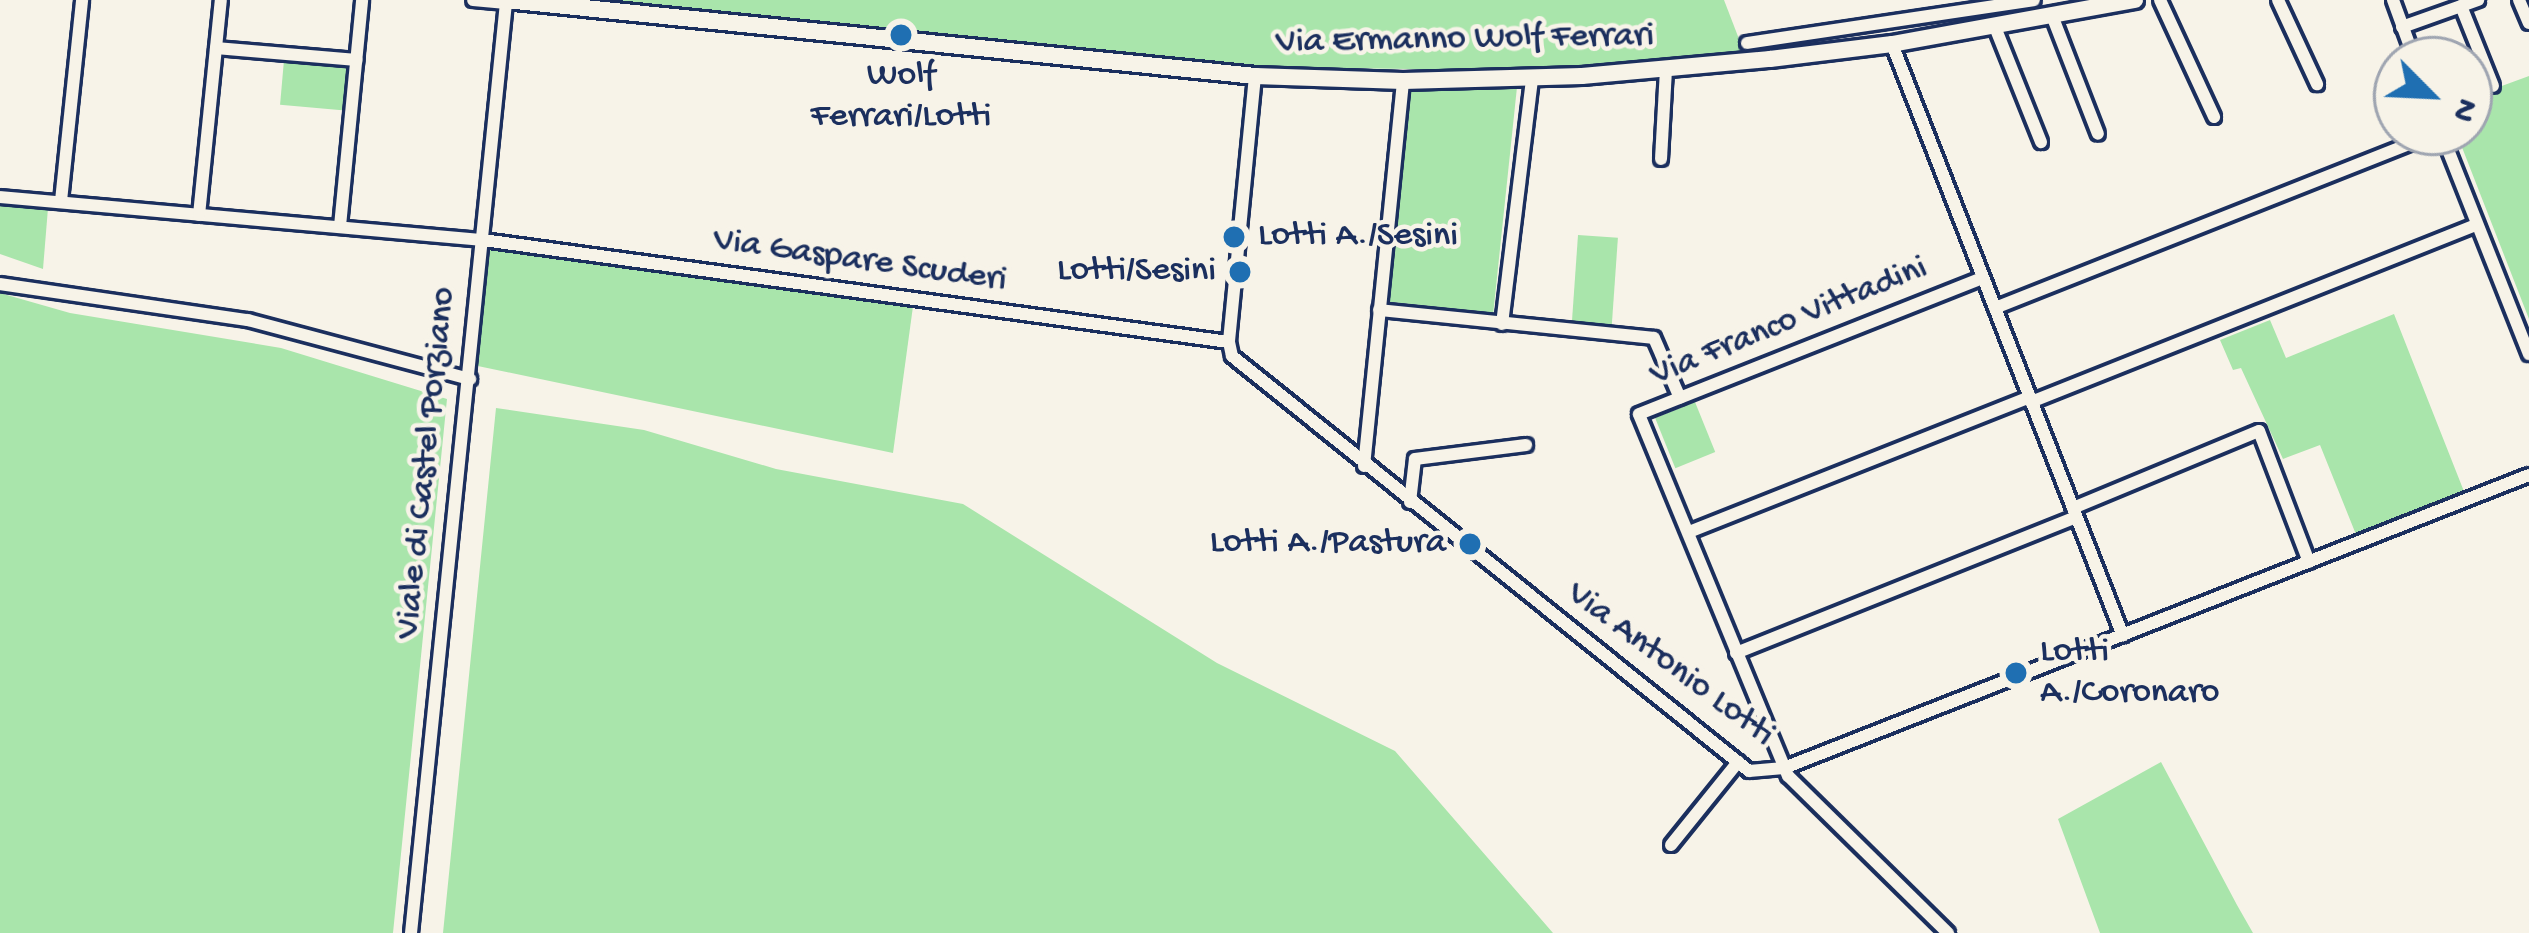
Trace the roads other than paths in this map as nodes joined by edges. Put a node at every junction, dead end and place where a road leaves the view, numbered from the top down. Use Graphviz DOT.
graph roads {
  1 [pos="82,0"];
  2 [pos="221,0"];
  3 [pos="362,0"];
  4 [pos="473,0"];
  5 [pos="2034,0"];
  6 [pos="2135,0"];
  7 [pos="2160,0"];
  8 [pos="2278,0"];
  9 [pos="2393,0"];
  10 [pos="2478,0"];
  11 [pos="2519,0"];
  12 [pos="506,1"];
  13 [pos="2461,6"];
  14 [pos="2053,18"];
  15 [pos="2529,23"];
  16 [pos="1995,27"];
  17 [pos="2402,27"];
  18 [pos="2406,36"];
  19 [pos="2473,36"];
  20 [pos="1747,43"];
  21 [pos="1892,44"];
  22 [pos="216,48"];
  23 [pos="356,60"];
  24 [pos="1666,70"];
  25 [pos="1255,76"];
  26 [pos="1532,78"];
  27 [pos="1403,81"];
  28 [pos="2317,84"];
  29 [pos="2214,117"];
  30 [pos="2098,134"];
  31 [pos="2042,142"];
  32 [pos="2379,156"];
  33 [pos="2449,156"];
  34 [pos="1661,159"];
  35 [pos="0,197"];
  36 [pos="61,201"];
  37 [pos="199,215"];
  38 [pos="2475,225"];
  39 [pos="340,226"];
  40 [pos="483,240"];
  41 [pos="1982,278"];
  42 [pos="0,284"];
  43 [pos="1995,308"];
  44 [pos="1379,310"];
  45 [pos="1502,324"];
  46 [pos="1229,342"];
  47 [pos="2529,354"];
  48 [pos="470,379"];
  49 [pos="1681,398"];
  50 [pos="2031,399"];
  51 [pos="1526,445"];
  52 [pos="1364,466"];
  53 [pos="2529,475"];
  54 [pos="1410,502"];
  55 [pos="2074,512"];
  56 [pos="1689,532"];
  57 [pos="2309,562"];
  58 [pos="2123,636"];
  59 [pos="1736,653"];
  60 [pos="1738,762"];
  61 [pos="1784,768"];
  62 [pos="1671,845"];
  63 [pos="412,933"];
  64 [pos="1948,933"];
  1 -- 36 [label="street"];
  2 -- 22 [label="street"];
  3 -- 23 [label="street"];
  4 -- 12 [label="street"];
  5 -- 20 [label="street"];
  6 -- 14 [label="street, Via Ermanno Wolf Ferrari"];
  7 -- 29 [label="street"];
  8 -- 28 [label="street"];
  9 -- 17 [label="street"];
  10 -- 13 [label="street"];
  11 -- 15 [label="street"];
  12 -- 25 [label="street, Via Ermanno Wolf Ferrari"];
  12 -- 40 [label="street, Viale di Castel Porziano"];
  13 -- 17 [label="street"];
  13 -- 19 [label="street"];
  14 -- 16 [label="street, Via Ermanno Wolf Ferrari"];
  14 -- 30 [label="street"];
  16 -- 21 [label="street, Via Ermanno Wolf Ferrari"];
  16 -- 31 [label="street"];
  17 -- 18 [label="street"];
  21 -- 24 [label="street, Via Ermanno Wolf Ferrari"];
  21 -- 41 [label="street"];
  22 -- 23 [label="street"];
  22 -- 37 [label="street"];
  23 -- 39 [label="street"];
  24 -- 26 [label="street, Via Ermanno Wolf Ferrari"];
  24 -- 34 [label="street"];
  25 -- 27 [label="street, Via Ermanno Wolf Ferrari"];
  25 -- 46 [label="street"];
  26 -- 27 [label="street, Via Ermanno Wolf Ferrari"];
  26 -- 45 [label="street"];
  27 -- 44 [label="street"];
  32 -- 43 [label="street"];
  33 -- 38 [label="street"];
  35 -- 36 [label="street, Via Gaspare Scuderi"];
  36 -- 37 [label="street, Via Gaspare Scuderi"];
  37 -- 39 [label="street, Via Gaspare Scuderi"];
  38 -- 47 [label="street"];
  38 -- 50 [label="street"];
  39 -- 40 [label="street, Via Gaspare Scuderi"];
  40 -- 46 [label="street, Via Gaspare Scuderi"];
  40 -- 48 [label="street, Viale di Castel Porziano"];
  41 -- 43 [label="street"];
  41 -- 49 [label="street, Via Franco Vittadini"];
  42 -- 48 [label="street"];
  43 -- 50 [label="street"];
  44 -- 45 [label="street"];
  44 -- 52 [label="street"];
  45 -- 49 [label="street"];
  46 -- 52 [label="street, Via Antonio Lotti"];
  48 -- 63 [label="street, Viale di Castel Porziano"];
  49 -- 56 [label="street, Via Franco Vittadini"];
  50 -- 55 [label="street"];
  50 -- 56 [label="street"];
  51 -- 54 [label="street"];
  52 -- 54 [label="street, Via Antonio Lotti"];
  53 -- 57 [label="street, Via Antonio Lotti"];
  54 -- 60 [label="street, Via Antonio Lotti"];
  55 -- 57 [label="street"];
  55 -- 58 [label="street"];
  55 -- 59 [label="street"];
  56 -- 59 [label="street, Via Franco Vittadini"];
  57 -- 58 [label="street, Via Antonio Lotti"];
  58 -- 61 [label="street, Via Antonio Lotti"];
  59 -- 61 [label="street, Via Franco Vittadini"];
  60 -- 61 [label="street, Via Antonio Lotti"];
  60 -- 62 [label="street"];
  61 -- 64 [label="street"];
}
